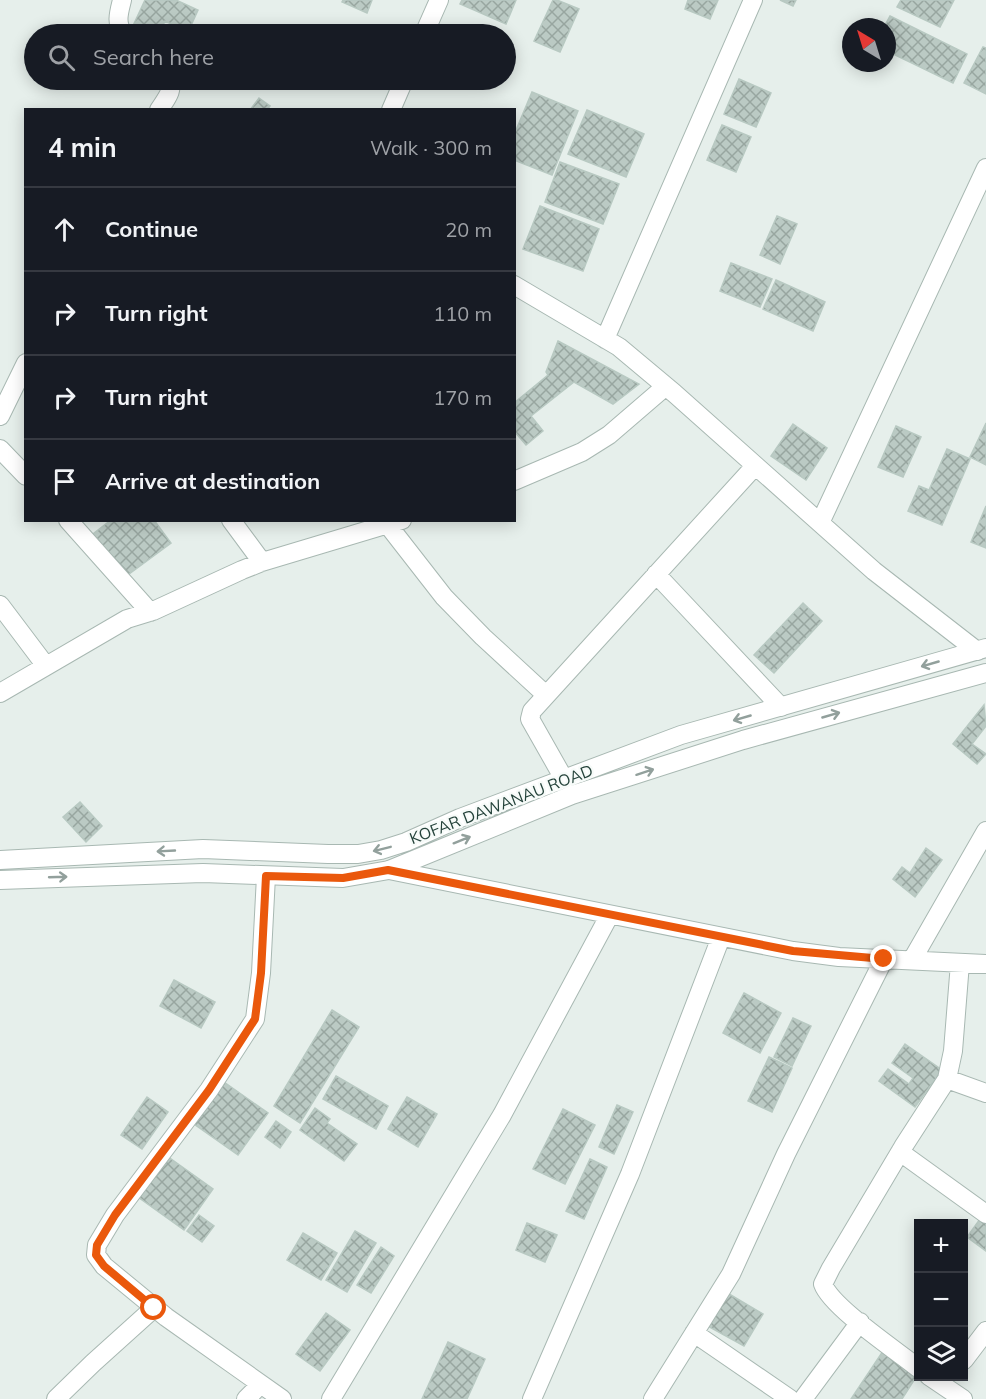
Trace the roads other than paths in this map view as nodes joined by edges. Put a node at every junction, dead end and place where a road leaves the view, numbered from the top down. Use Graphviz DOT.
graph roads {
  1 [pos="122,0"];
  2 [pos="439,0"];
  3 [pos="753,0"];
  4 [pos="119,24"];
  5 [pos="428,24"];
  6 [pos="170,90"];
  7 [pos="400,90"];
  8 [pos="160,108"];
  9 [pos="392,108"];
  10 [pos="986,168"];
  11 [pos="516,286"];
  12 [pos="606,339"];
  13 [pos="24,367"];
  14 [pos="666,387"];
  15 [pos="0,416"];
  16 [pos="0,449"];
  17 [pos="755,466"];
  18 [pos="24,474"];
  19 [pos="516,480"];
  20 [pos="69,522"];
  21 [pos="233,522"];
  22 [pos="392,522"];
  23 [pos="820,523"];
  24 [pos="262,562"];
  25 [pos="656,574"];
  26 [pos="0,605"];
  27 [pos="150,612"];
  28 [pos="981,649"];
  29 [pos="46,666"];
  30 [pos="986,673"];
  31 [pos="0,693"];
  32 [pos="546,695"];
  33 [pos="781,707"];
  34 [pos="564,779"];
  35 [pos="986,831"];
  36 [pos="203,849"];
  37 [pos="0,860"];
  38 [pos="388,870"];
  39 [pos="203,873"];
  40 [pos="266,876"];
  41 [pos="0,880"];
  42 [pos="609,915"];
  43 [pos="721,937"];
  44 [pos="884,959"];
  45 [pos="912,960"];
  46 [pos="960,963"];
  47 [pos="986,964"];
  48 [pos="947,1079"];
  49 [pos="986,1093"];
  50 [pos="900,1152"];
  51 [pos="986,1214"];
  52 [pos="154,1308"];
  53 [pos="860,1322"];
  54 [pos="986,1331"];
  55 [pos="694,1333"];
  56 [pos="968,1354"];
  57 [pos="914,1365"];
  58 [pos="261,1384"];
  59 [pos="939,1385"];
  60 [pos="56,1399"];
  61 [pos="246,1399"];
  62 [pos="282,1399"];
  63 [pos="331,1399"];
  64 [pos="532,1399"];
  65 [pos="653,1399"];
  66 [pos="790,1399"];
  67 [pos="803,1399"];
  68 [pos="963,1399"];
  1 -- 4 [label="street"];
  2 -- 5 [label="street"];
  3 -- 12 [label="street"];
  6 -- 8 [label="street"];
  7 -- 9 [label="street"];
  10 -- 23 [label="street"];
  11 -- 12 [label="street"];
  12 -- 14 [label="street"];
  13 -- 15 [label="street"];
  14 -- 17 [label="street"];
  14 -- 19 [label="street"];
  16 -- 18 [label="street"];
  17 -- 23 [label="street"];
  17 -- 25 [label="street"];
  20 -- 27 [label="street"];
  21 -- 24 [label="street"];
  22 -- 24 [label="street"];
  22 -- 32 [label="street"];
  23 -- 28 [label="street"];
  24 -- 27 [label="street"];
  25 -- 32 [label="street"];
  25 -- 33 [label="street"];
  26 -- 29 [label="street"];
  27 -- 29 [label="street"];
  28 -- 33 [label="street, KOFAR DAWANAU ROAD, one-way"];
  29 -- 31 [label="street"];
  38 -- 30 [label="street, KOFAR DAWANAU ROAD, one-way"];
  32 -- 34 [label="street"];
  33 -- 34 [label="street, KOFAR DAWANAU ROAD, one-way"];
  34 -- 36 [label="street, KOFAR DAWANAU ROAD, one-way"];
  35 -- 45 [label="street"];
  36 -- 37 [label="street, KOFAR DAWANAU ROAD, one-way"];
  36 -- 39 [label="street"];
  38 -- 40 [label="street"];
  38 -- 42 [label="street"];
  39 -- 40 [label="street"];
  41 -- 39 [label="street, one-way"];
  40 -- 52 [label="street"];
  42 -- 43 [label="street"];
  42 -- 63 [label="street"];
  43 -- 44 [label="street"];
  43 -- 64 [label="street"];
  44 -- 45 [label="street"];
  44 -- 55 [label="street"];
  45 -- 46 [label="street"];
  46 -- 47 [label="street"];
  46 -- 48 [label="street"];
  48 -- 49 [label="street"];
  48 -- 50 [label="street"];
  50 -- 51 [label="street"];
  50 -- 53 [label="street"];
  52 -- 58 [label="street"];
  52 -- 60 [label="street"];
  53 -- 57 [label="street"];
  53 -- 67 [label="street"];
  54 -- 56 [label="street"];
  55 -- 65 [label="street"];
  55 -- 66 [label="street"];
  58 -- 61 [label="street"];
  58 -- 62 [label="street"];
  59 -- 68 [label="street"];
}
